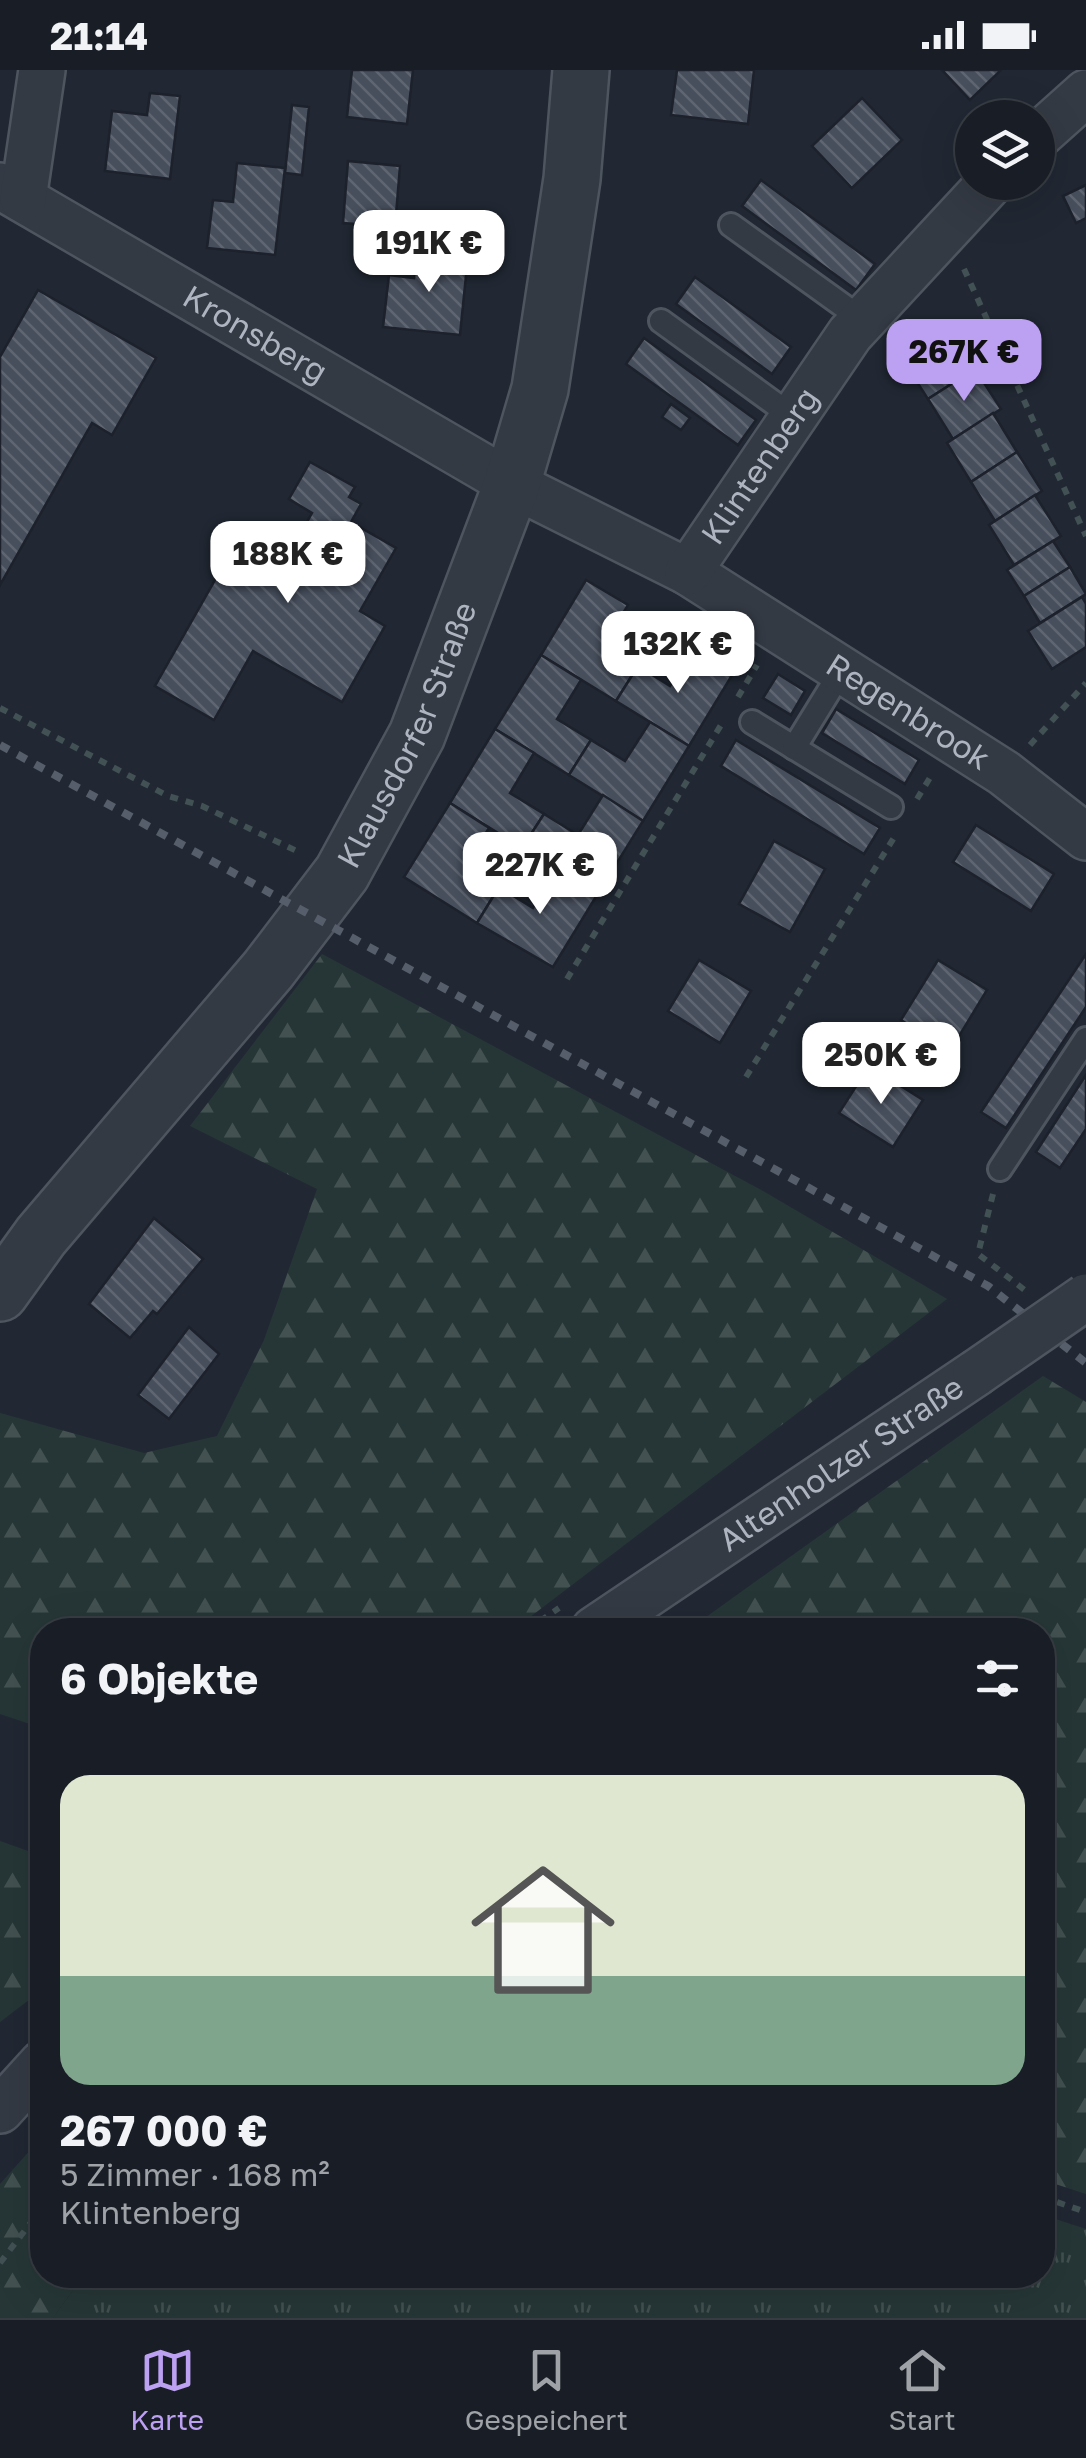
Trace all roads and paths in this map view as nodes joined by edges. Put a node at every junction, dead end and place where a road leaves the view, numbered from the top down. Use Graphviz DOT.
graph roads {
  1 [pos="42,70"];
  2 [pos="581,70"];
  3 [pos="1086,93"];
  4 [pos="1055,121"];
  5 [pos="12,193"];
  6 [pos="974,200"];
  7 [pos="731,225"];
  8 [pos="946,231"];
  9 [pos="863,320"];
  10 [pos="661,321"];
  11 [pos="794,418"];
  12 [pos="512,484"];
  13 [pos="1086,536"];
  14 [pos="688,572"];
  15 [pos="778,630"];
  16 [pos="842,670"];
  17 [pos="1086,683"];
  18 [pos="0,708"];
  19 [pos="752,722"];
  20 [pos="953,741"];
  21 [pos="794,748"];
  22 [pos="1004,773"];
  23 [pos="916,802"];
  24 [pos="891,807"];
  25 [pos="896,833"];
  26 [pos="1086,838"];
  27 [pos="342,874"];
  28 [pos="567,979"];
  29 [pos="1086,1038"];
  30 [pos="746,1076"];
  31 [pos="1000,1169"];
  32 [pos="0,1293"];
  33 [pos="1086,1297"];
  34 [pos="1040,1302"];
  35 [pos="612,1618"];
  36 [pos="30,2077"];
  37 [pos="0,2110"];
  38 [pos="1055,2201"];
  39 [pos="1086,2212"];
  40 [pos="30,2224"];
  41 [pos="0,2263"];
  1 -- 5 [label="street"];
  2 -- 12 [label="street, Klausdorfer Straße"];
  3 -- 4 [label="street"];
  5 -- 12 [label="street, Kronsberg"];
  6 -- 8 [label="street, Klintenberg"];
  7 -- 9 [label="lane"];
  8 -- 9 [label="street, Klintenberg"];
  8 -- 13 [label="path"];
  9 -- 11 [label="street, Klintenberg"];
  10 -- 11 [label="lane"];
  11 -- 14 [label="street, Klintenberg"];
  12 -- 14 [label="street, Regenbrook"];
  12 -- 27 [label="street, Klausdorfer Straße"];
  14 -- 15 [label="street, Regenbrook"];
  15 -- 16 [label="street, Regenbrook"];
  15 -- 28 [label="path"];
  16 -- 20 [label="street, Regenbrook"];
  16 -- 21 [label="lane"];
  17 -- 22 [label="path"];
  18 -- 27 [label="path"];
  19 -- 21 [label="lane"];
  20 -- 22 [label="street, Regenbrook"];
  20 -- 23 [label="path"];
  21 -- 24 [label="lane"];
  22 -- 26 [label="street, Regenbrook"];
  25 -- 30 [label="path"];
  27 -- 32 [label="street, Klausdorfer Straße"];
  29 -- 31 [label="lane"];
  31 -- 34 [label="path"];
  33 -- 35 [label="street, Altenholzer Straße, bridge"];
  36 -- 37 [label="street"];
  38 -- 39 [label="path"];
  40 -- 41 [label="path"];
}
